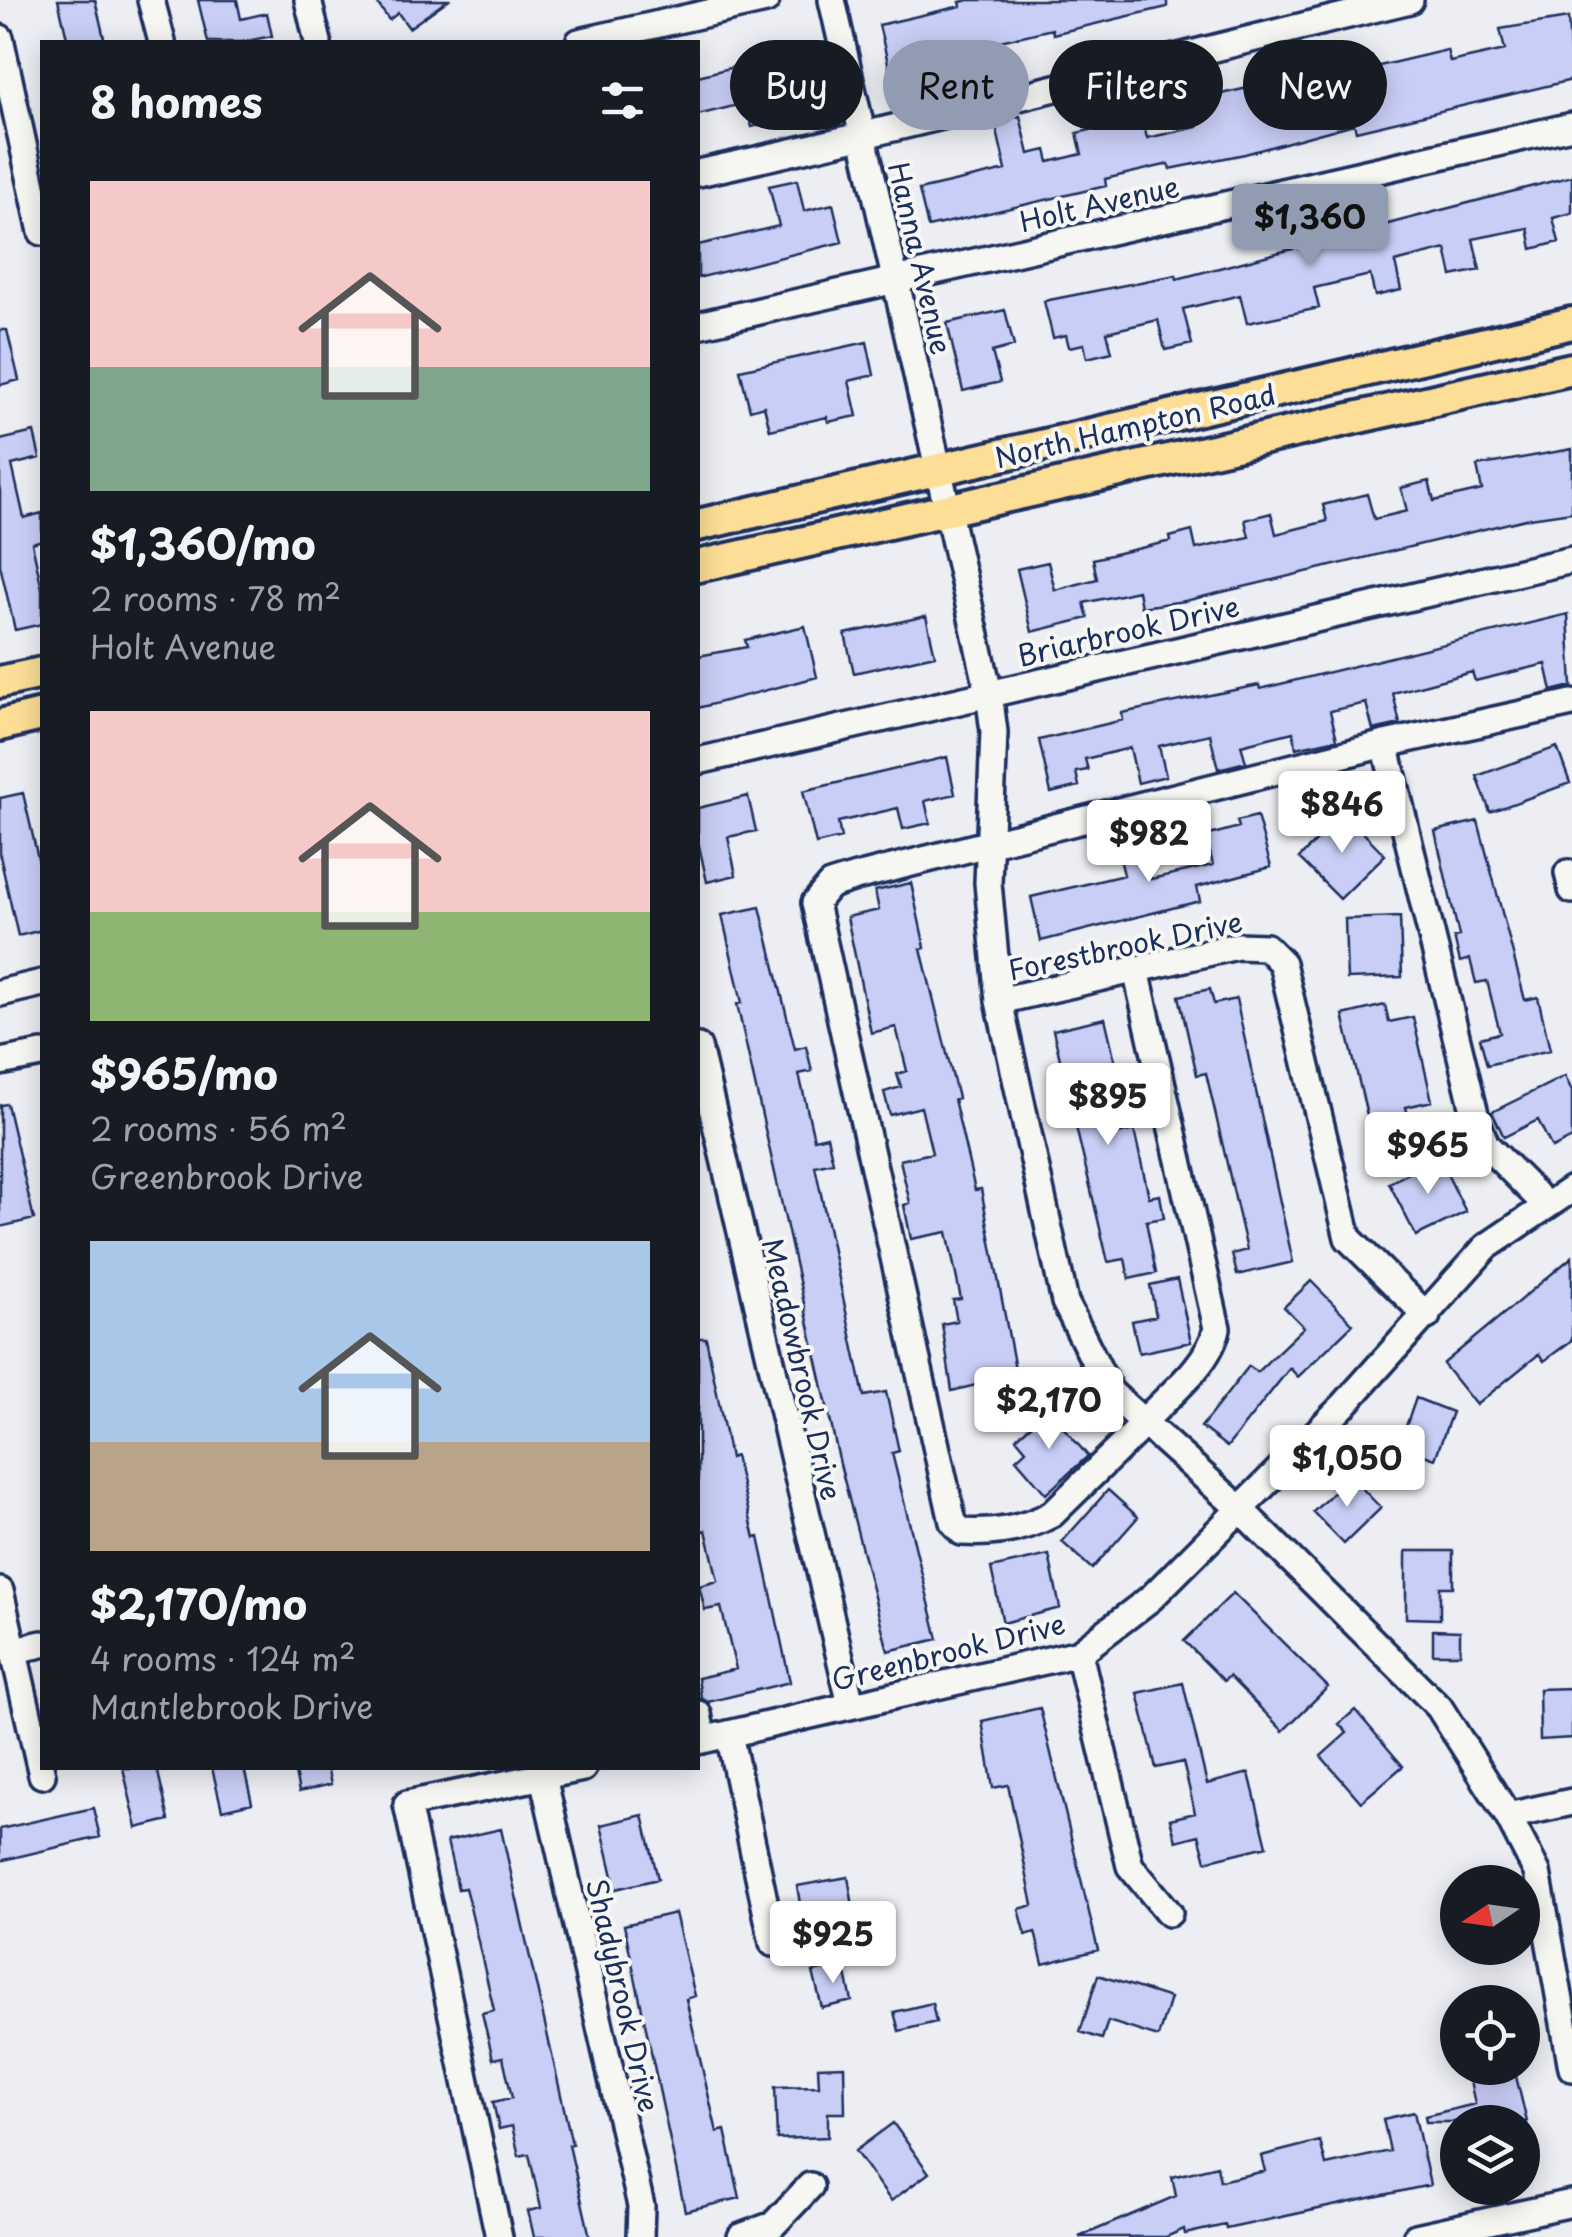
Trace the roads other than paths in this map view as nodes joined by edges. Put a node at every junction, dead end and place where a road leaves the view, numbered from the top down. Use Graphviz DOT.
graph roads {
  1 [pos="151,0"];
  2 [pos="308,0"];
  3 [pos="766,0"];
  4 [pos="832,0"];
  5 [pos="1410,0"];
  6 [pos="0,38"];
  7 [pos="161,40"];
  8 [pos="318,40"];
  9 [pos="588,40"];
  10 [pos="1572,126"];
  11 [pos="863,137"];
  12 [pos="700,173"];
  13 [pos="40,223"];
  14 [pos="896,282"];
  15 [pos="1572,323"];
  16 [pos="700,325"];
  17 [pos="1572,369"];
  18 [pos="938,470"];
  19 [pos="947,510"];
  20 [pos="700,525"];
  21 [pos="1572,560"];
  22 [pos="700,566"];
  23 [pos="40,672"];
  24 [pos="0,682"];
  25 [pos="989,693"];
  26 [pos="1572,703"];
  27 [pos="40,715"];
  28 [pos="0,725"];
  29 [pos="1385,744"];
  30 [pos="700,761"];
  31 [pos="991,845"];
  32 [pos="1136,970"];
  33 [pos="40,983"];
  34 [pos="0,993"];
  35 [pos="999,1002"];
  36 [pos="40,1054"];
  37 [pos="700,1055"];
  38 [pos="0,1062"];
  39 [pos="1572,1189"];
  40 [pos="1546,1205"];
  41 [pos="1427,1316"];
  42 [pos="1144,1422"];
  43 [pos="1239,1508"];
  44 [pos="0,1590"];
  45 [pos="40,1644"];
  46 [pos="11,1651"];
  47 [pos="1080,1653"];
  48 [pos="851,1706"];
  49 [pos="700,1732"];
  50 [pos="729,1734"];
  51 [pos="40,1767"];
  52 [pos="41,1770"];
  53 [pos="541,1772"];
  54 [pos="42,1775"];
  55 [pos="1572,1802"];
  56 [pos="1508,1816"];
  57 [pos="1169,1913"];
  58 [pos="774,1943"];
  59 [pos="1572,2068"];
  60 [pos="810,2186"];
  61 [pos="1572,2203"];
  62 [pos="499,2237"];
  63 [pos="640,2237"];
  64 [pos="741,2237"];
  65 [pos="1416,2237"];
  1 -- 7 [label="street"];
  2 -- 8 [label="street"];
  3 -- 9 [label="street"];
  4 -- 11 [label="street, Hanna Avenue"];
  5 -- 11 [label="street"];
  6 -- 13 [label="street"];
  10 -- 14 [label="street, Holt Avenue"];
  11 -- 12 [label="street"];
  11 -- 14 [label="street, Hanna Avenue"];
  14 -- 16 [label="street, Holt Avenue"];
  14 -- 18 [label="street, Hanna Avenue"];
  15 -- 18 [label="main road, North Hampton Road"];
  17 -- 19 [label="main road, North Hampton Road"];
  18 -- 19 [label="street, Hanna Avenue"];
  18 -- 20 [label="main road, North Hampton Road"];
  19 -- 22 [label="main road, North Hampton Road"];
  19 -- 25 [label="street, Hanna Avenue"];
  21 -- 25 [label="street, Briarbrook Drive"];
  23 -- 24 [label="main road"];
  25 -- 30 [label="street, Briarbrook Drive"];
  25 -- 31 [label="street, Hanna Avenue"];
  26 -- 29 [label="street"];
  27 -- 28 [label="main road"];
  29 -- 31 [label="street"];
  29 -- 40 [label="street"];
  31 -- 35 [label="street, Hanna Avenue"];
  31 -- 42 [label="street"];
  32 -- 35 [label="street, Forestbrook Drive"];
  32 -- 41 [label="street, Forestbrook Drive"];
  32 -- 42 [label="street"];
  33 -- 34 [label="street"];
  35 -- 42 [label="street, Hanna Avenue"];
  36 -- 38 [label="street"];
  37 -- 48 [label="street, Meadowbrook Drive"];
  39 -- 40 [label="street, Greenbrook Drive"];
  40 -- 41 [label="street, Greenbrook Drive"];
  41 -- 43 [label="street, Greenbrook Drive"];
  42 -- 43 [label="street, Hanna Avenue"];
  43 -- 47 [label="street, Greenbrook Drive"];
  43 -- 56 [label="street, Hanna Avenue"];
  44 -- 46 [label="street"];
  45 -- 46 [label="street"];
  46 -- 51 [label="street"];
  47 -- 48 [label="street, Greenbrook Drive"];
  47 -- 57 [label="street"];
  48 -- 50 [label="street, Greenbrook Drive"];
  49 -- 50 [label="street, Greenbrook Drive"];
  50 -- 58 [label="street"];
  52 -- 54 [label="street"];
  53 -- 62 [label="street"];
  53 -- 63 [label="street, Shadybrook Drive"];
  55 -- 56 [label="street"];
  56 -- 59 [label="street, Hanna Avenue"];
  60 -- 64 [label="street"];
  61 -- 65 [label="street"];
}
